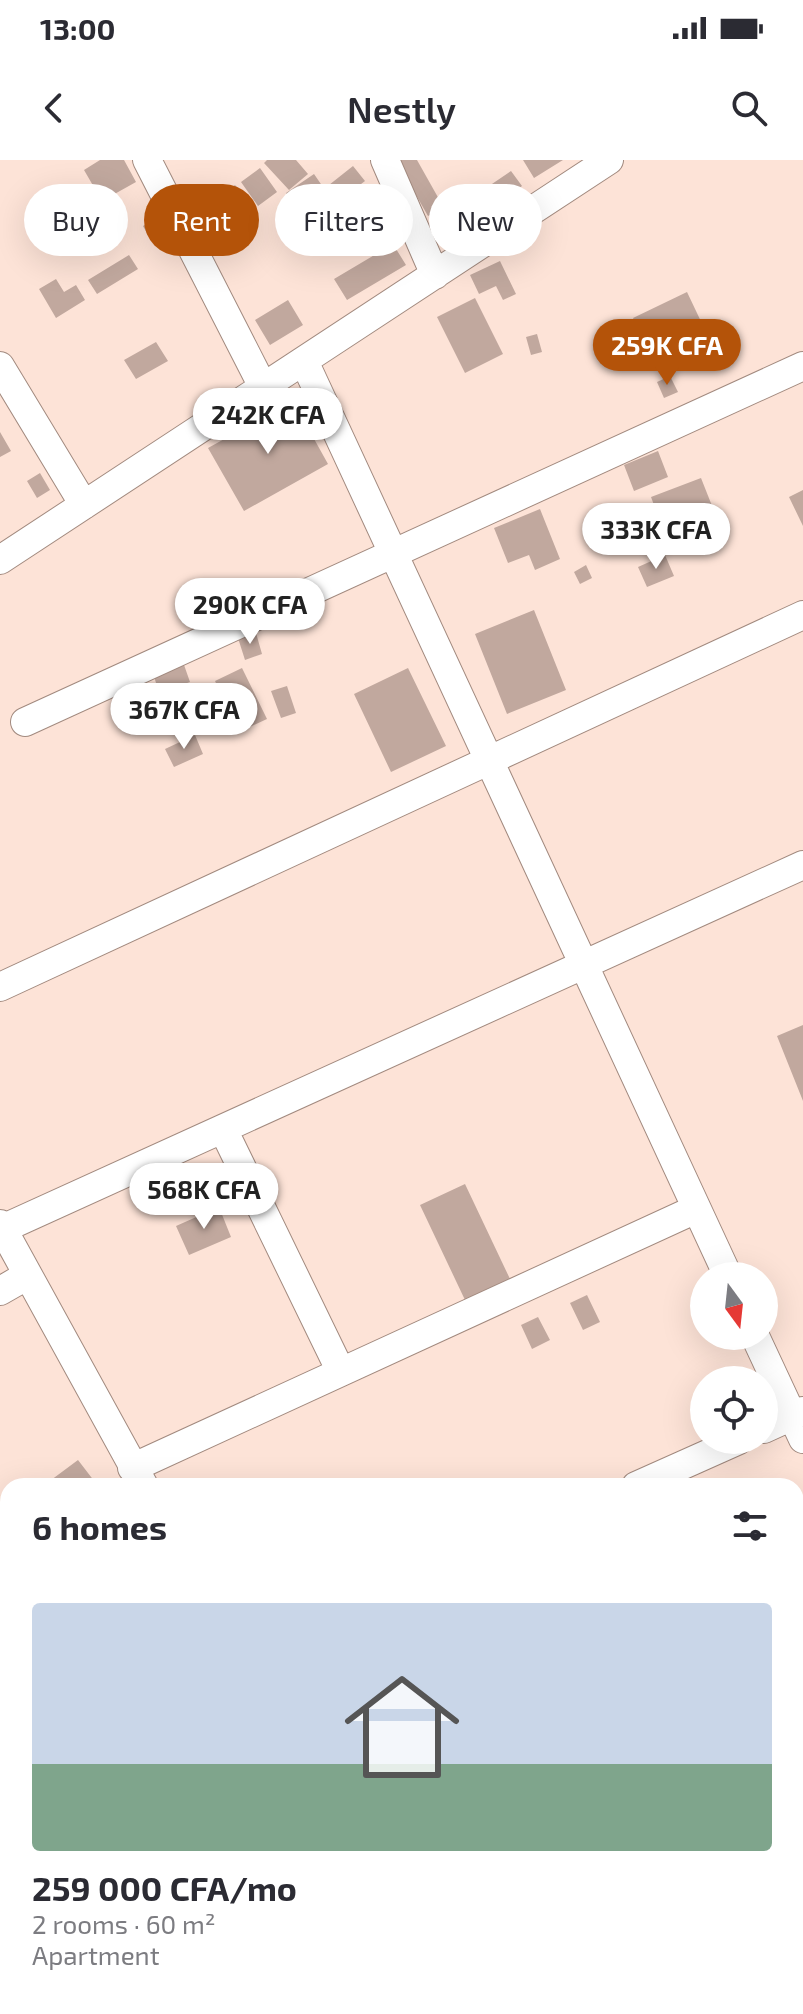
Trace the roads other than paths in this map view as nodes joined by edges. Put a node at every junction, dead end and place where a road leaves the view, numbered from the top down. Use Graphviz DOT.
graph roads {
  1 [pos="147,160"];
  2 [pos="385,160"];
  3 [pos="609,160"];
  4 [pos="435,275"];
  5 [pos="304,361"];
  6 [pos="0,366"];
  7 [pos="803,366"];
  8 [pos="263,387"];
  9 [pos="84,505"];
  10 [pos="393,554"];
  11 [pos="0,560"];
  12 [pos="803,615"];
  13 [pos="25,722"];
  14 [pos="489,760"];
  15 [pos="803,865"];
  16 [pos="583,965"];
  17 [pos="0,987"];
  18 [pos="223,1129"];
  19 [pos="696,1209"];
  20 [pos="1,1227"];
  21 [pos="721,1262"];
  22 [pos="28,1275"];
  23 [pos="0,1291"];
  24 [pos="762,1350"];
  25 [pos="341,1372"];
  26 [pos="799,1422"];
  27 [pos="778,1426"];
  28 [pos="708,1454"];
  29 [pos="138,1477"];
  30 [pos="654,1478"];
  1 -- 8 [label="street"];
  2 -- 4 [label="street"];
  3 -- 4 [label="street"];
  4 -- 5 [label="street"];
  5 -- 8 [label="street"];
  5 -- 10 [label="street"];
  6 -- 9 [label="street"];
  7 -- 10 [label="street"];
  8 -- 9 [label="street"];
  9 -- 11 [label="street"];
  10 -- 13 [label="street"];
  10 -- 14 [label="street"];
  12 -- 14 [label="street"];
  14 -- 16 [label="street"];
  14 -- 17 [label="street"];
  15 -- 16 [label="street"];
  16 -- 18 [label="street"];
  16 -- 19 [label="street"];
  18 -- 20 [label="street"];
  18 -- 25 [label="street"];
  19 -- 21 [label="street"];
  19 -- 25 [label="street"];
  20 -- 22 [label="street"];
  22 -- 23 [label="street"];
  22 -- 29 [label="street"];
  24 -- 26 [label="street"];
  25 -- 29 [label="street"];
  26 -- 27 [label="street"];
  28 -- 30 [label="street"];
}
